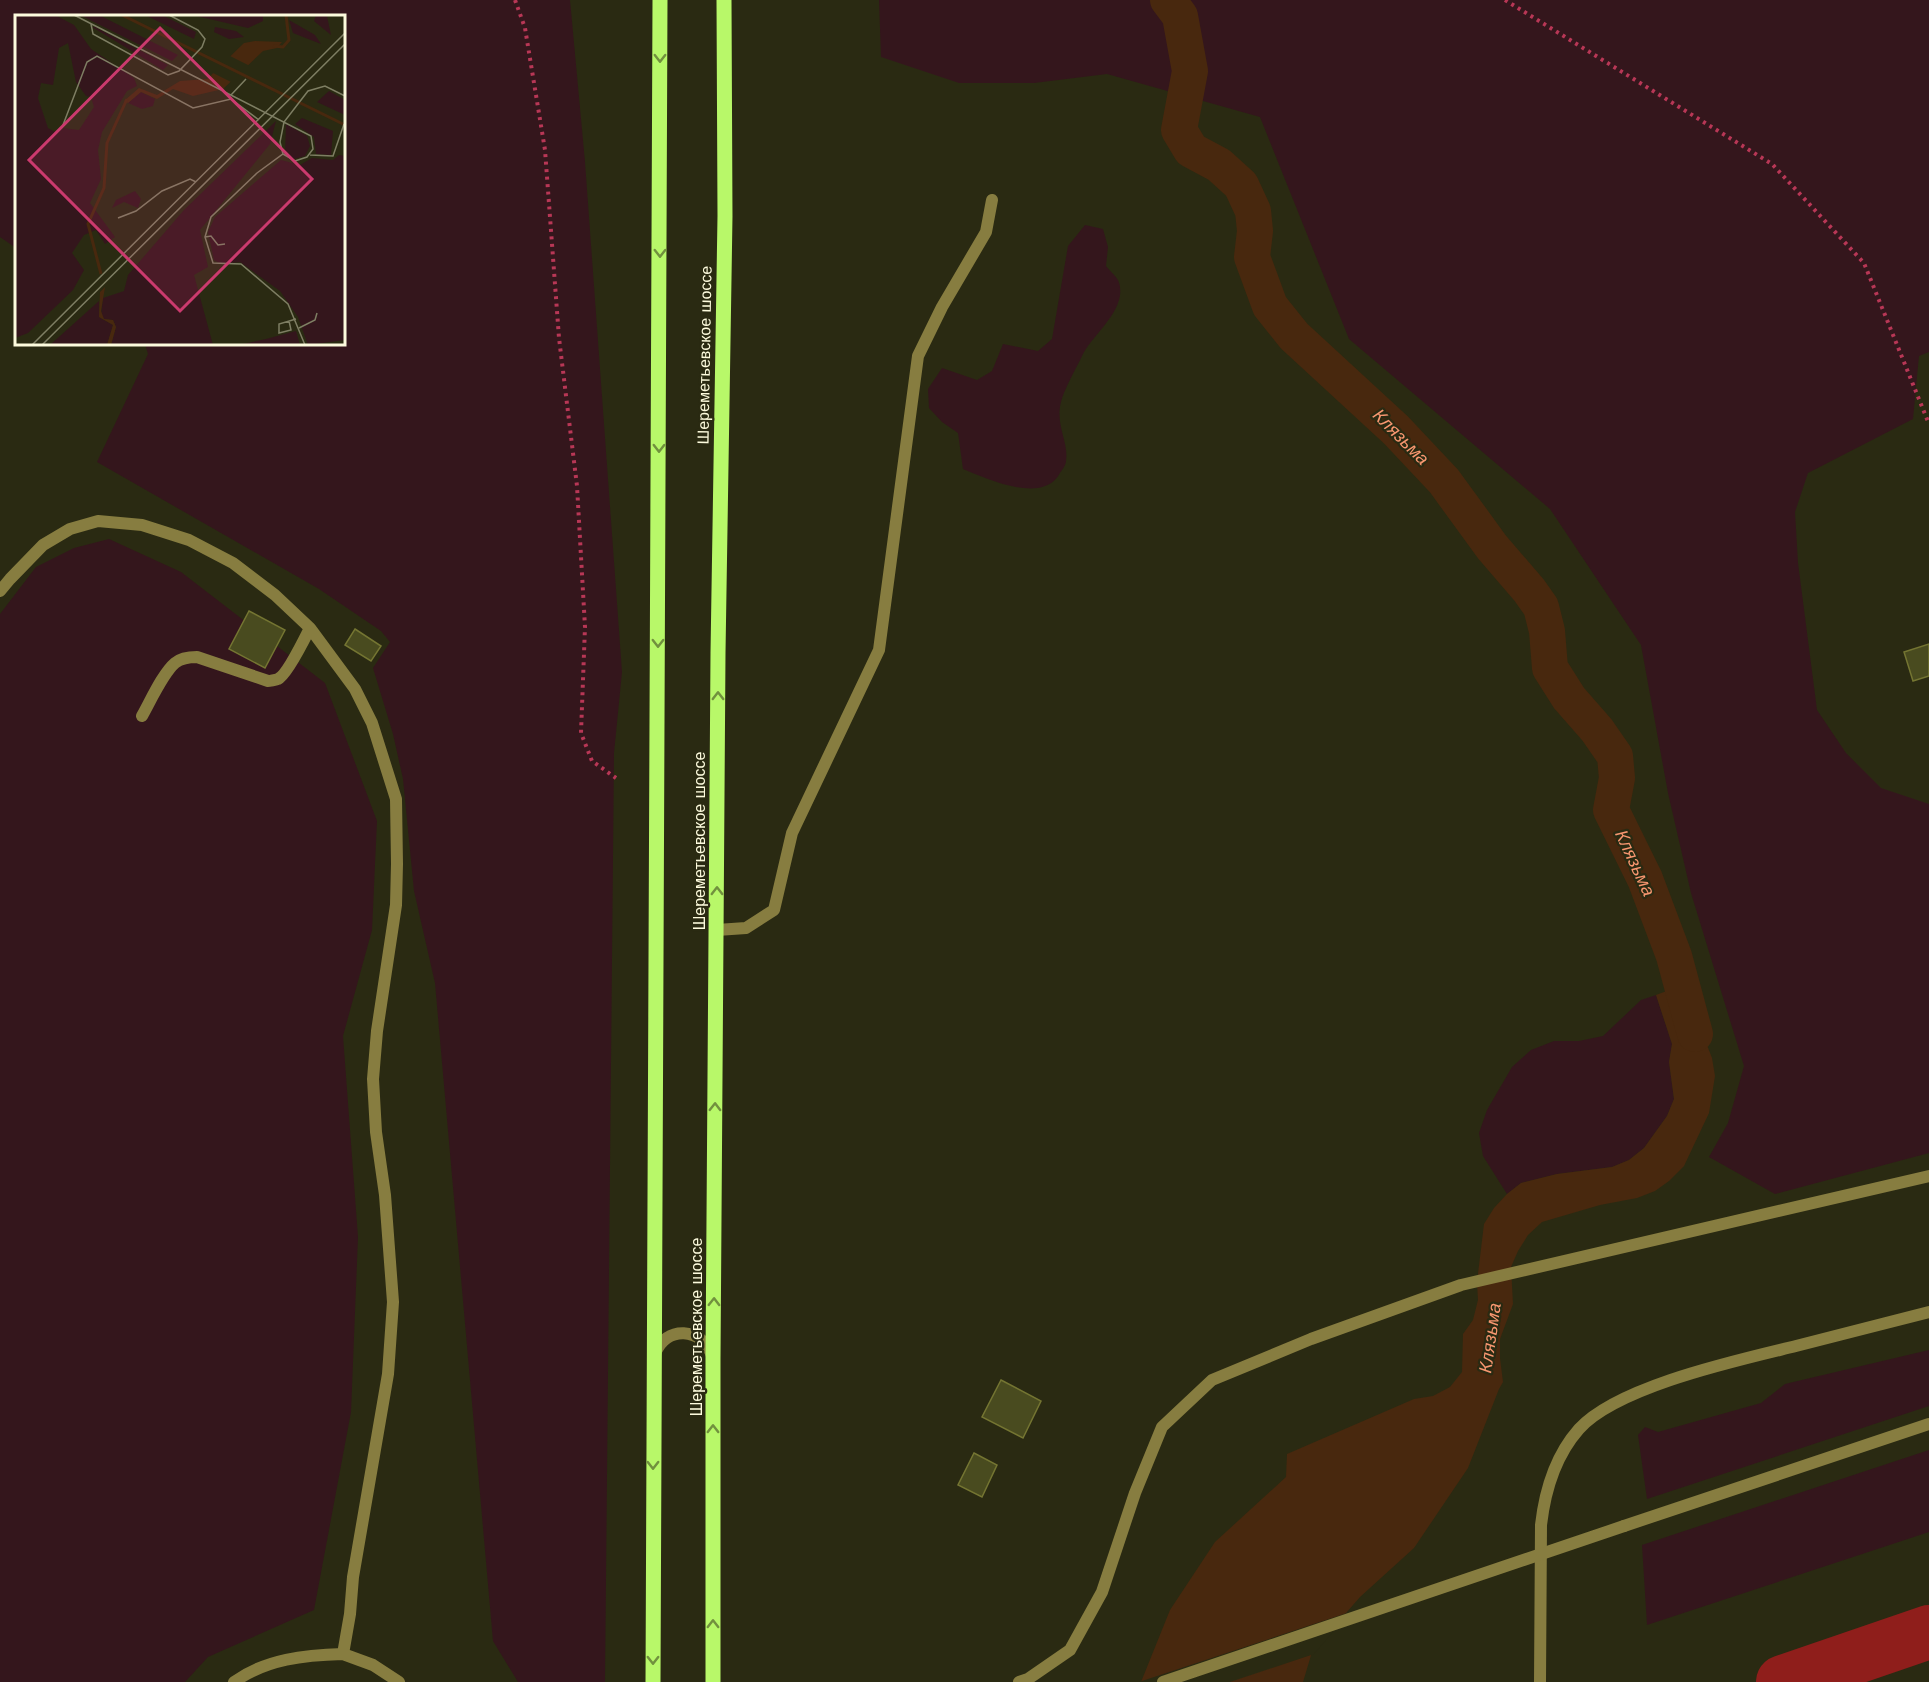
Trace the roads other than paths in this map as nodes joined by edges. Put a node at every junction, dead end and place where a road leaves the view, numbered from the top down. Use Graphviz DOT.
graph roads {
  1 [pos="660,0"];
  2 [pos="724,0"];
  3 [pos="992,200"];
  4 [pos="0,591"];
  5 [pos="310,628"];
  6 [pos="142,716"];
  7 [pos="717,930"];
  8 [pos="1929,1176"];
  9 [pos="1929,1312"];
  10 [pos="713,1360"];
  11 [pos="654,1365"];
  12 [pos="1929,1424"];
  13 [pos="344,1654"];
  14 [pos="234,1682"];
  15 [pos="399,1682"];
  16 [pos="654,1682"];
  17 [pos="713,1682"];
  18 [pos="1019,1682"];
  19 [pos="1163,1682"];
  20 [pos="1540,1682"];
  1 -- 11 [label="main road, one-way"];
  7 -- 2 [label="main road, Шереметьевское шоссе, one-way"];
  3 -- 7 [label="street"];
  4 -- 5 [label="street"];
  5 -- 6 [label="street"];
  5 -- 13 [label="street"];
  10 -- 7 [label="main road, Шереметьевское шоссе, one-way"];
  8 -- 18 [label="street"];
  9 -- 20 [label="street"];
  10 -- 11 [label="street"];
  17 -- 10 [label="main road, Шереметьевское шоссе, one-way"];
  11 -- 16 [label="main road, one-way"];
  12 -- 19 [label="street, bridge"];
  13 -- 14 [label="street"];
  13 -- 15 [label="street"];
}
